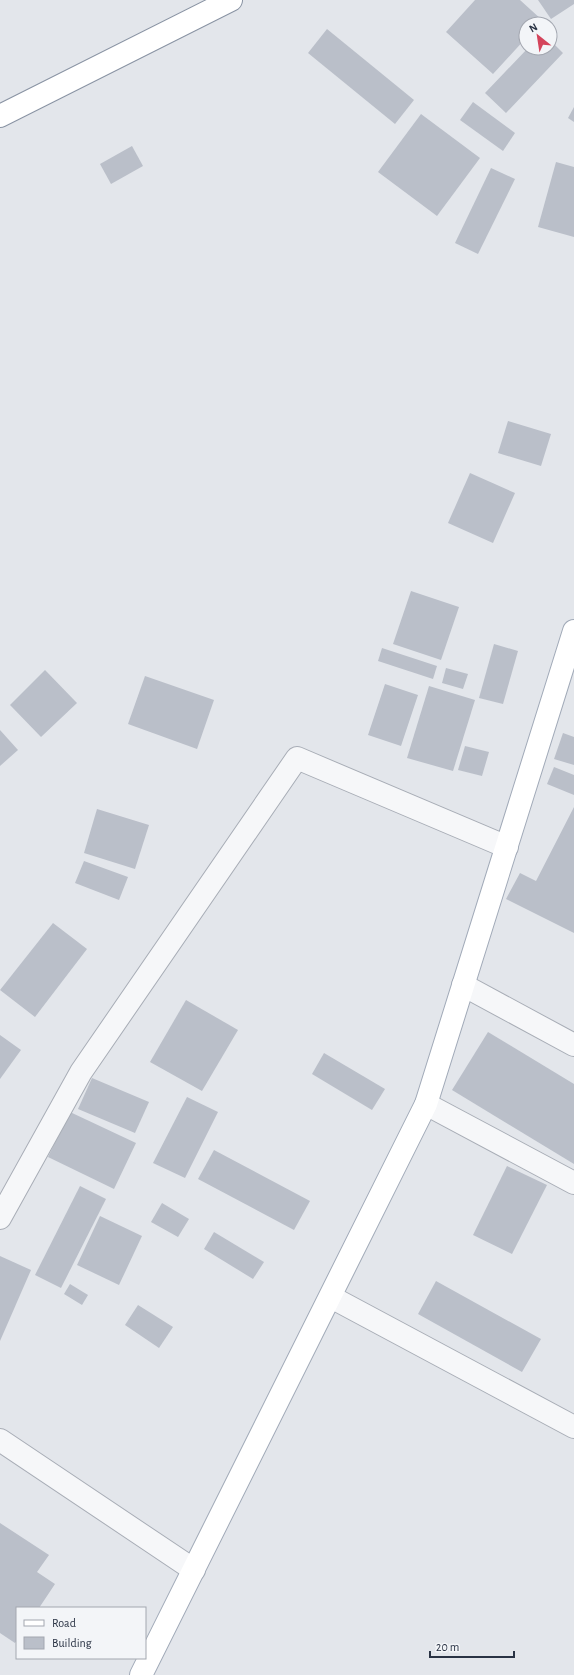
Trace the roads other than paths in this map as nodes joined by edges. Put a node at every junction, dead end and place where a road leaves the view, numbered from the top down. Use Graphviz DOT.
graph roads {
  1 [pos="231,0"];
  2 [pos="0,116"];
  3 [pos="574,631"];
  4 [pos="507,846"];
  5 [pos="463,985"];
  6 [pos="574,1045"];
  7 [pos="426,1104"];
  8 [pos="574,1183"];
  9 [pos="0,1218"];
  10 [pos="331,1297"];
  11 [pos="574,1427"];
  12 [pos="0,1440"];
  13 [pos="194,1570"];
  14 [pos="141,1675"];
  1 -- 2 [label="main road"];
  3 -- 4 [label="main road"];
  4 -- 5 [label="main road"];
  4 -- 9 [label="street"];
  5 -- 6 [label="street"];
  5 -- 7 [label="main road"];
  7 -- 8 [label="street"];
  7 -- 10 [label="main road"];
  10 -- 11 [label="street"];
  10 -- 13 [label="main road"];
  12 -- 13 [label="street"];
  13 -- 14 [label="main road"];
}
